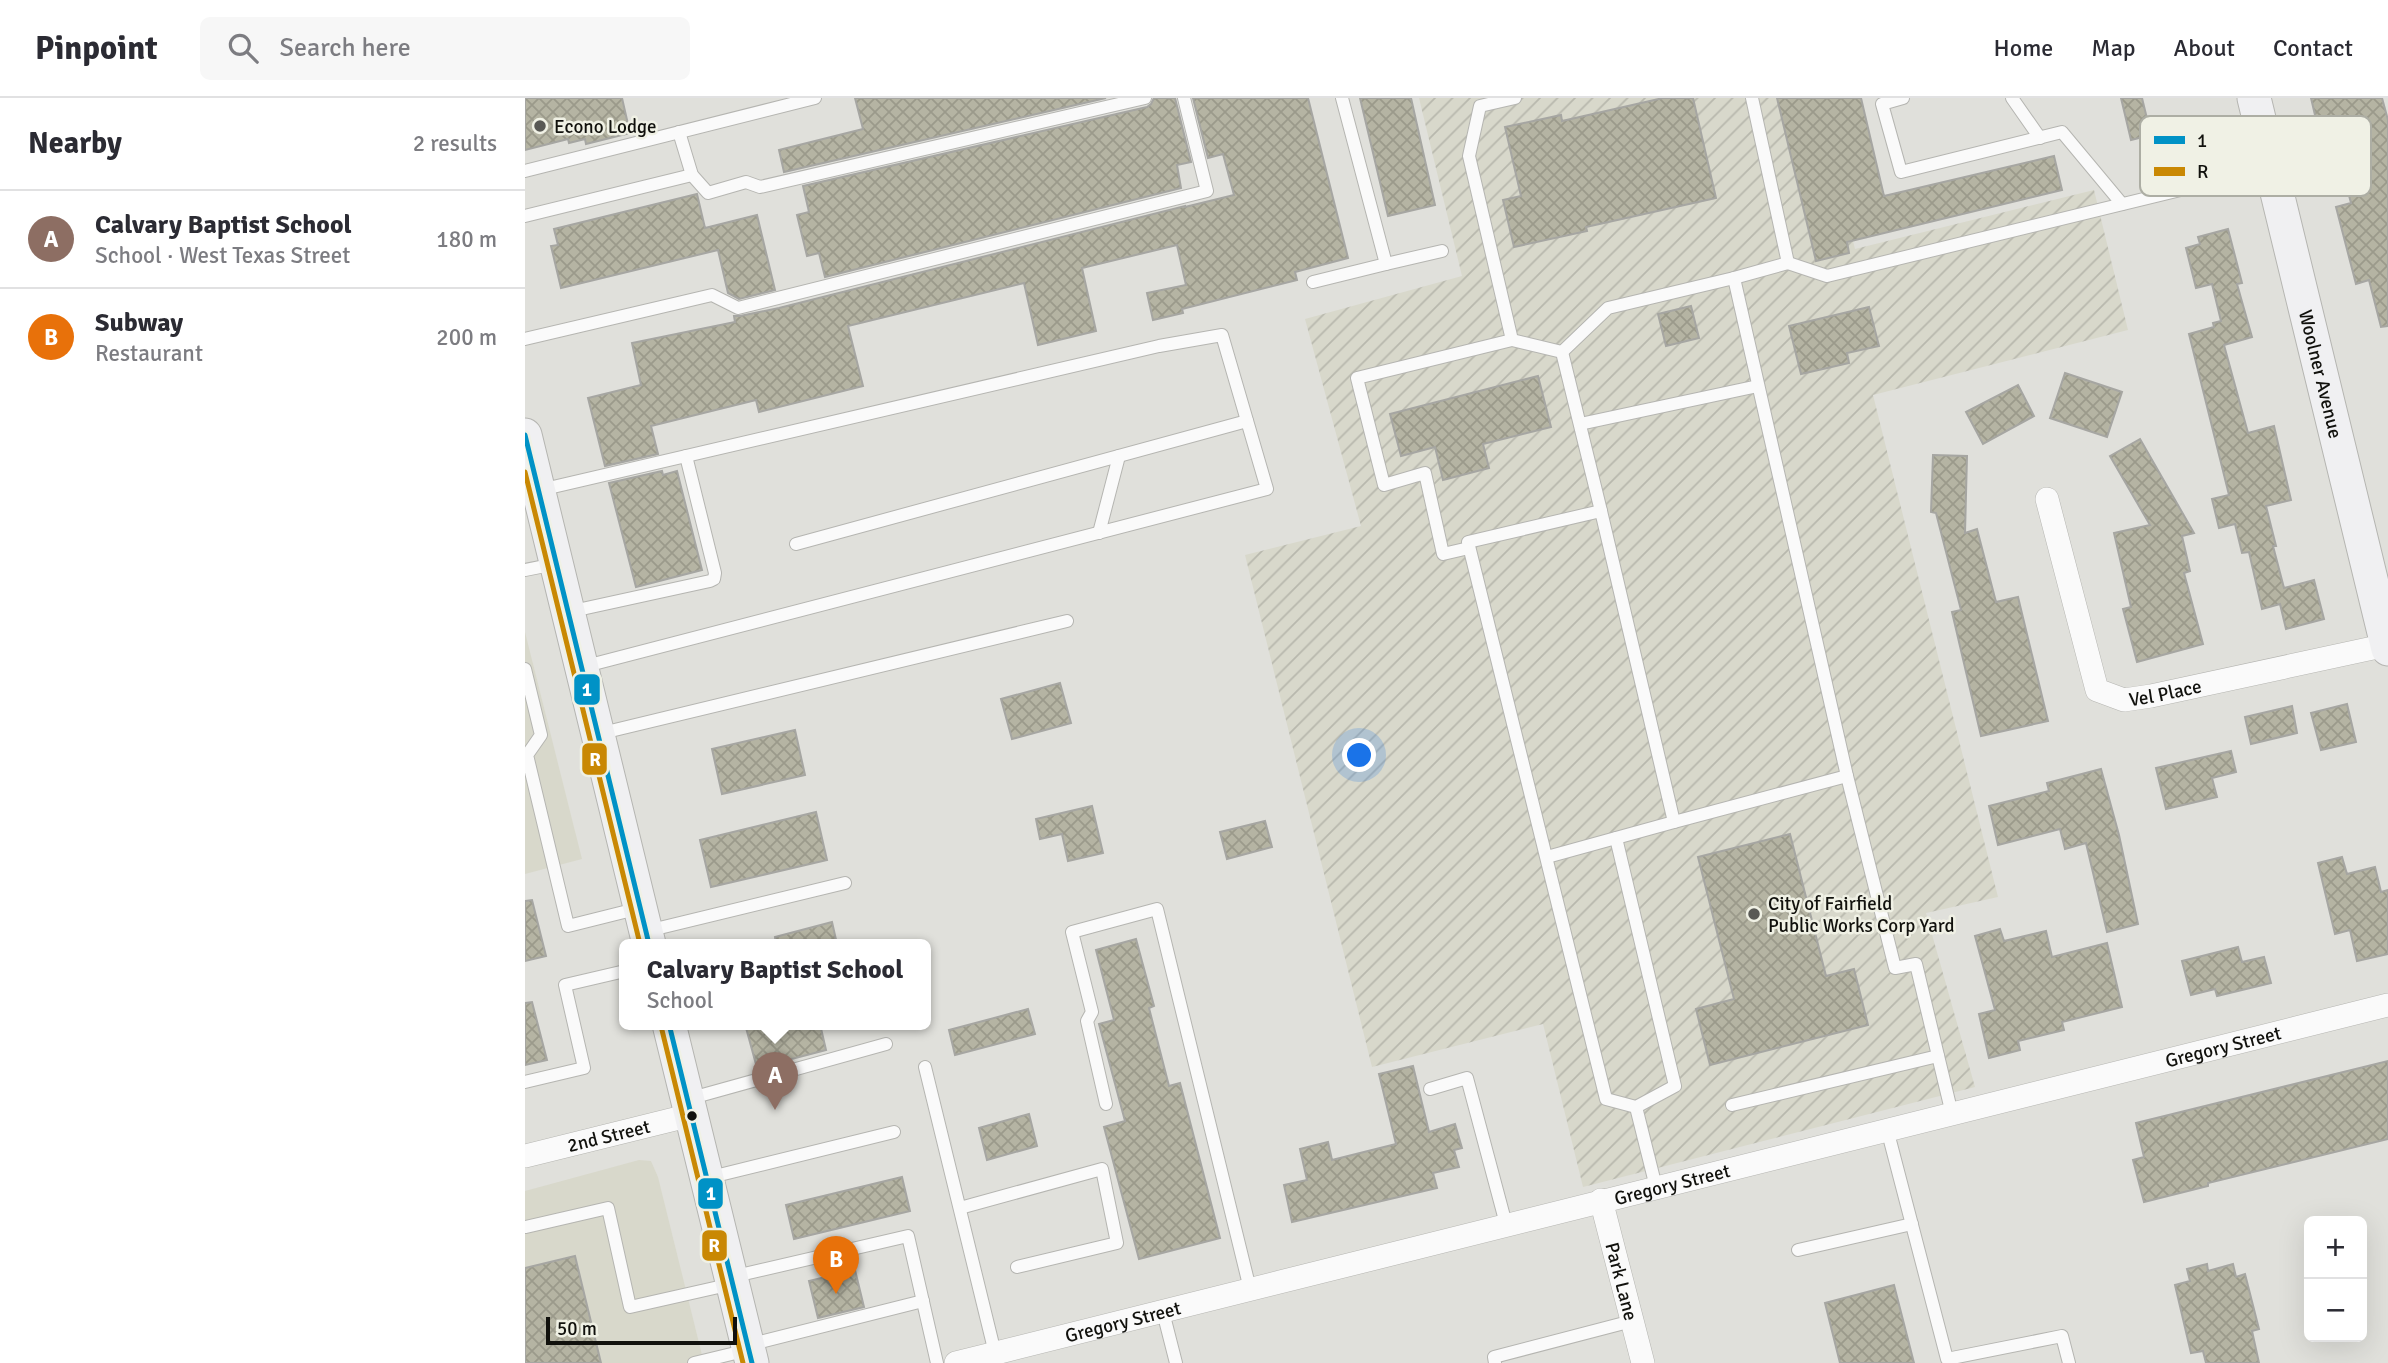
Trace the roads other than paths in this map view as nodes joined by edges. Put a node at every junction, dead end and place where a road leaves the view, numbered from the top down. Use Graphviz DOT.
graph roads {
  1 [pos="815,98"];
  2 [pos="1145,98"];
  3 [pos="1184,98"];
  4 [pos="1342,98"];
  5 [pos="1515,98"];
  6 [pos="1752,98"];
  7 [pos="1903,98"];
  8 [pos="2012,98"];
  9 [pos="2254,98"];
  10 [pos="2258,116"];
  11 [pos="679,132"];
  12 [pos="2040,138"];
  13 [pos="525,171"];
  14 [pos="692,175"];
  15 [pos="2158,196"];
  16 [pos="2278,196"];
  17 [pos="2122,205"];
  18 [pos="525,216"];
  19 [pos="1442,251"];
  20 [pos="1789,263"];
  21 [pos="1386,264"];
  22 [pos="1734,278"];
  23 [pos="1313,282"];
  24 [pos="525,340"];
  25 [pos="1512,340"];
  26 [pos="1562,352"];
  27 [pos="1758,386"];
  28 [pos="1247,421"];
  29 [pos="1580,424"];
  30 [pos="525,435"];
  31 [pos="687,456"];
  32 [pos="1119,456"];
  33 [pos="539,491"];
  34 [pos="2047,499"];
  35 [pos="1601,510"];
  36 [pos="1099,533"];
  37 [pos="796,544"];
  38 [pos="1469,548"];
  39 [pos="541,567"];
  40 [pos="568,612"];
  41 [pos="1067,621"];
  42 [pos="2387,647"];
  43 [pos="582,667"];
  44 [pos="525,669"];
  45 [pos="598,734"];
  46 [pos="1847,776"];
  47 [pos="1674,822"];
  48 [pos="1616,838"];
  49 [pos="1547,857"];
  50 [pos="845,883"];
  51 [pos="645,928"];
  52 [pos="619,972"];
  53 [pos="2388,1005"];
  54 [pos="670,1030"];
  55 [pos="886,1044"];
  56 [pos="1938,1056"];
  57 [pos="925,1067"];
  58 [pos="525,1082"];
  59 [pos="1430,1089"];
  60 [pos="1106,1104"];
  61 [pos="1732,1105"];
  62 [pos="689,1107"];
  63 [pos="1636,1107"];
  64 [pos="1952,1114"];
  65 [pos="1887,1129"];
  66 [pos="894,1132"];
  67 [pos="525,1156"];
  68 [pos="706,1178"];
  69 [pos="1655,1187"];
  70 [pos="1601,1200"];
  71 [pos="960,1208"];
  72 [pos="1506,1224"];
  73 [pos="1912,1224"];
  74 [pos="526,1227"];
  75 [pos="1798,1250"];
  76 [pos="1017,1267"];
  77 [pos="732,1281"];
  78 [pos="1249,1290"];
  79 [pos="923,1301"];
  80 [pos="1163,1311"];
  81 [pos="1632,1321"];
  82 [pos="750,1353"];
  83 [pos="995,1353"];
  84 [pos="1174,1362"];
  85 [pos="694,1363"];
  86 [pos="937,1363"];
  87 [pos="956,1363"];
  88 [pos="1495,1363"];
  89 [pos="1643,1363"];
  90 [pos="2069,1363"];
  1 -- 11 [label="lane"];
  2 -- 14 [label="lane"];
  3 -- 24 [label="lane"];
  4 -- 21 [label="lane"];
  5 -- 25 [label="lane"];
  6 -- 20 [label="lane"];
  7 -- 12 [label="lane"];
  8 -- 12 [label="lane"];
  9 -- 10 [label="main road, Woolner Avenue"];
  11 -- 13 [label="lane"];
  11 -- 14 [label="lane"];
  12 -- 17 [label="lane"];
  14 -- 18 [label="lane"];
  15 -- 17 [label="lane"];
  16 -- 42 [label="main road, Woolner Avenue"];
  17 -- 20 [label="lane"];
  19 -- 21 [label="lane"];
  20 -- 22 [label="lane"];
  21 -- 23 [label="lane"];
  22 -- 26 [label="lane"];
  22 -- 27 [label="lane"];
  25 -- 26 [label="lane"];
  25 -- 38 [label="lane"];
  26 -- 29 [label="lane"];
  27 -- 29 [label="lane"];
  27 -- 46 [label="lane"];
  28 -- 31 [label="lane"];
  28 -- 32 [label="lane"];
  28 -- 36 [label="lane"];
  29 -- 35 [label="lane"];
  30 -- 33 [label="main road"];
  31 -- 33 [label="lane"];
  31 -- 40 [label="lane"];
  32 -- 36 [label="lane"];
  32 -- 37 [label="lane"];
  33 -- 39 [label="main road"];
  34 -- 42 [label="street, Vel Place"];
  35 -- 38 [label="lane"];
  35 -- 47 [label="lane"];
  36 -- 43 [label="lane"];
  38 -- 49 [label="lane"];
  39 -- 40 [label="main road"];
  40 -- 43 [label="main road"];
  41 -- 45 [label="lane"];
  43 -- 45 [label="main road"];
  44 -- 51 [label="lane"];
  45 -- 51 [label="main road"];
  46 -- 47 [label="lane"];
  46 -- 56 [label="lane"];
  47 -- 48 [label="lane"];
  48 -- 49 [label="lane"];
  48 -- 63 [label="lane"];
  49 -- 63 [label="lane"];
  50 -- 51 [label="lane"];
  52 -- 58 [label="lane"];
  53 -- 64 [label="street, Gregory Street"];
  54 -- 62 [label="main road"];
  55 -- 62 [label="lane"];
  56 -- 61 [label="lane"];
  56 -- 64 [label="lane"];
  57 -- 71 [label="lane"];
  59 -- 72 [label="lane"];
  60 -- 78 [label="lane"];
  62 -- 67 [label="street, 2nd Street"];
  62 -- 68 [label="main road"];
  63 -- 69 [label="lane"];
  64 -- 65 [label="street, Gregory Street"];
  65 -- 69 [label="street, Gregory Street"];
  65 -- 73 [label="lane"];
  66 -- 68 [label="lane"];
  68 -- 77 [label="main road"];
  69 -- 70 [label="street, Gregory Street"];
  70 -- 72 [label="street, Gregory Street"];
  70 -- 81 [label="street, Park Lane"];
  71 -- 76 [label="lane"];
  71 -- 83 [label="lane"];
  72 -- 78 [label="street, Gregory Street"];
  73 -- 75 [label="lane"];
  73 -- 90 [label="lane"];
  74 -- 77 [label="lane"];
  77 -- 79 [label="lane"];
  77 -- 82 [label="main road"];
  78 -- 80 [label="street, Gregory Street"];
  79 -- 82 [label="lane"];
  79 -- 86 [label="lane"];
  80 -- 83 [label="street, Gregory Street"];
  80 -- 84 [label="lane"];
  81 -- 88 [label="lane"];
  81 -- 89 [label="street, Park Lane"];
  82 -- 85 [label="lane"];
  83 -- 87 [label="street, Gregory Street"];
}
